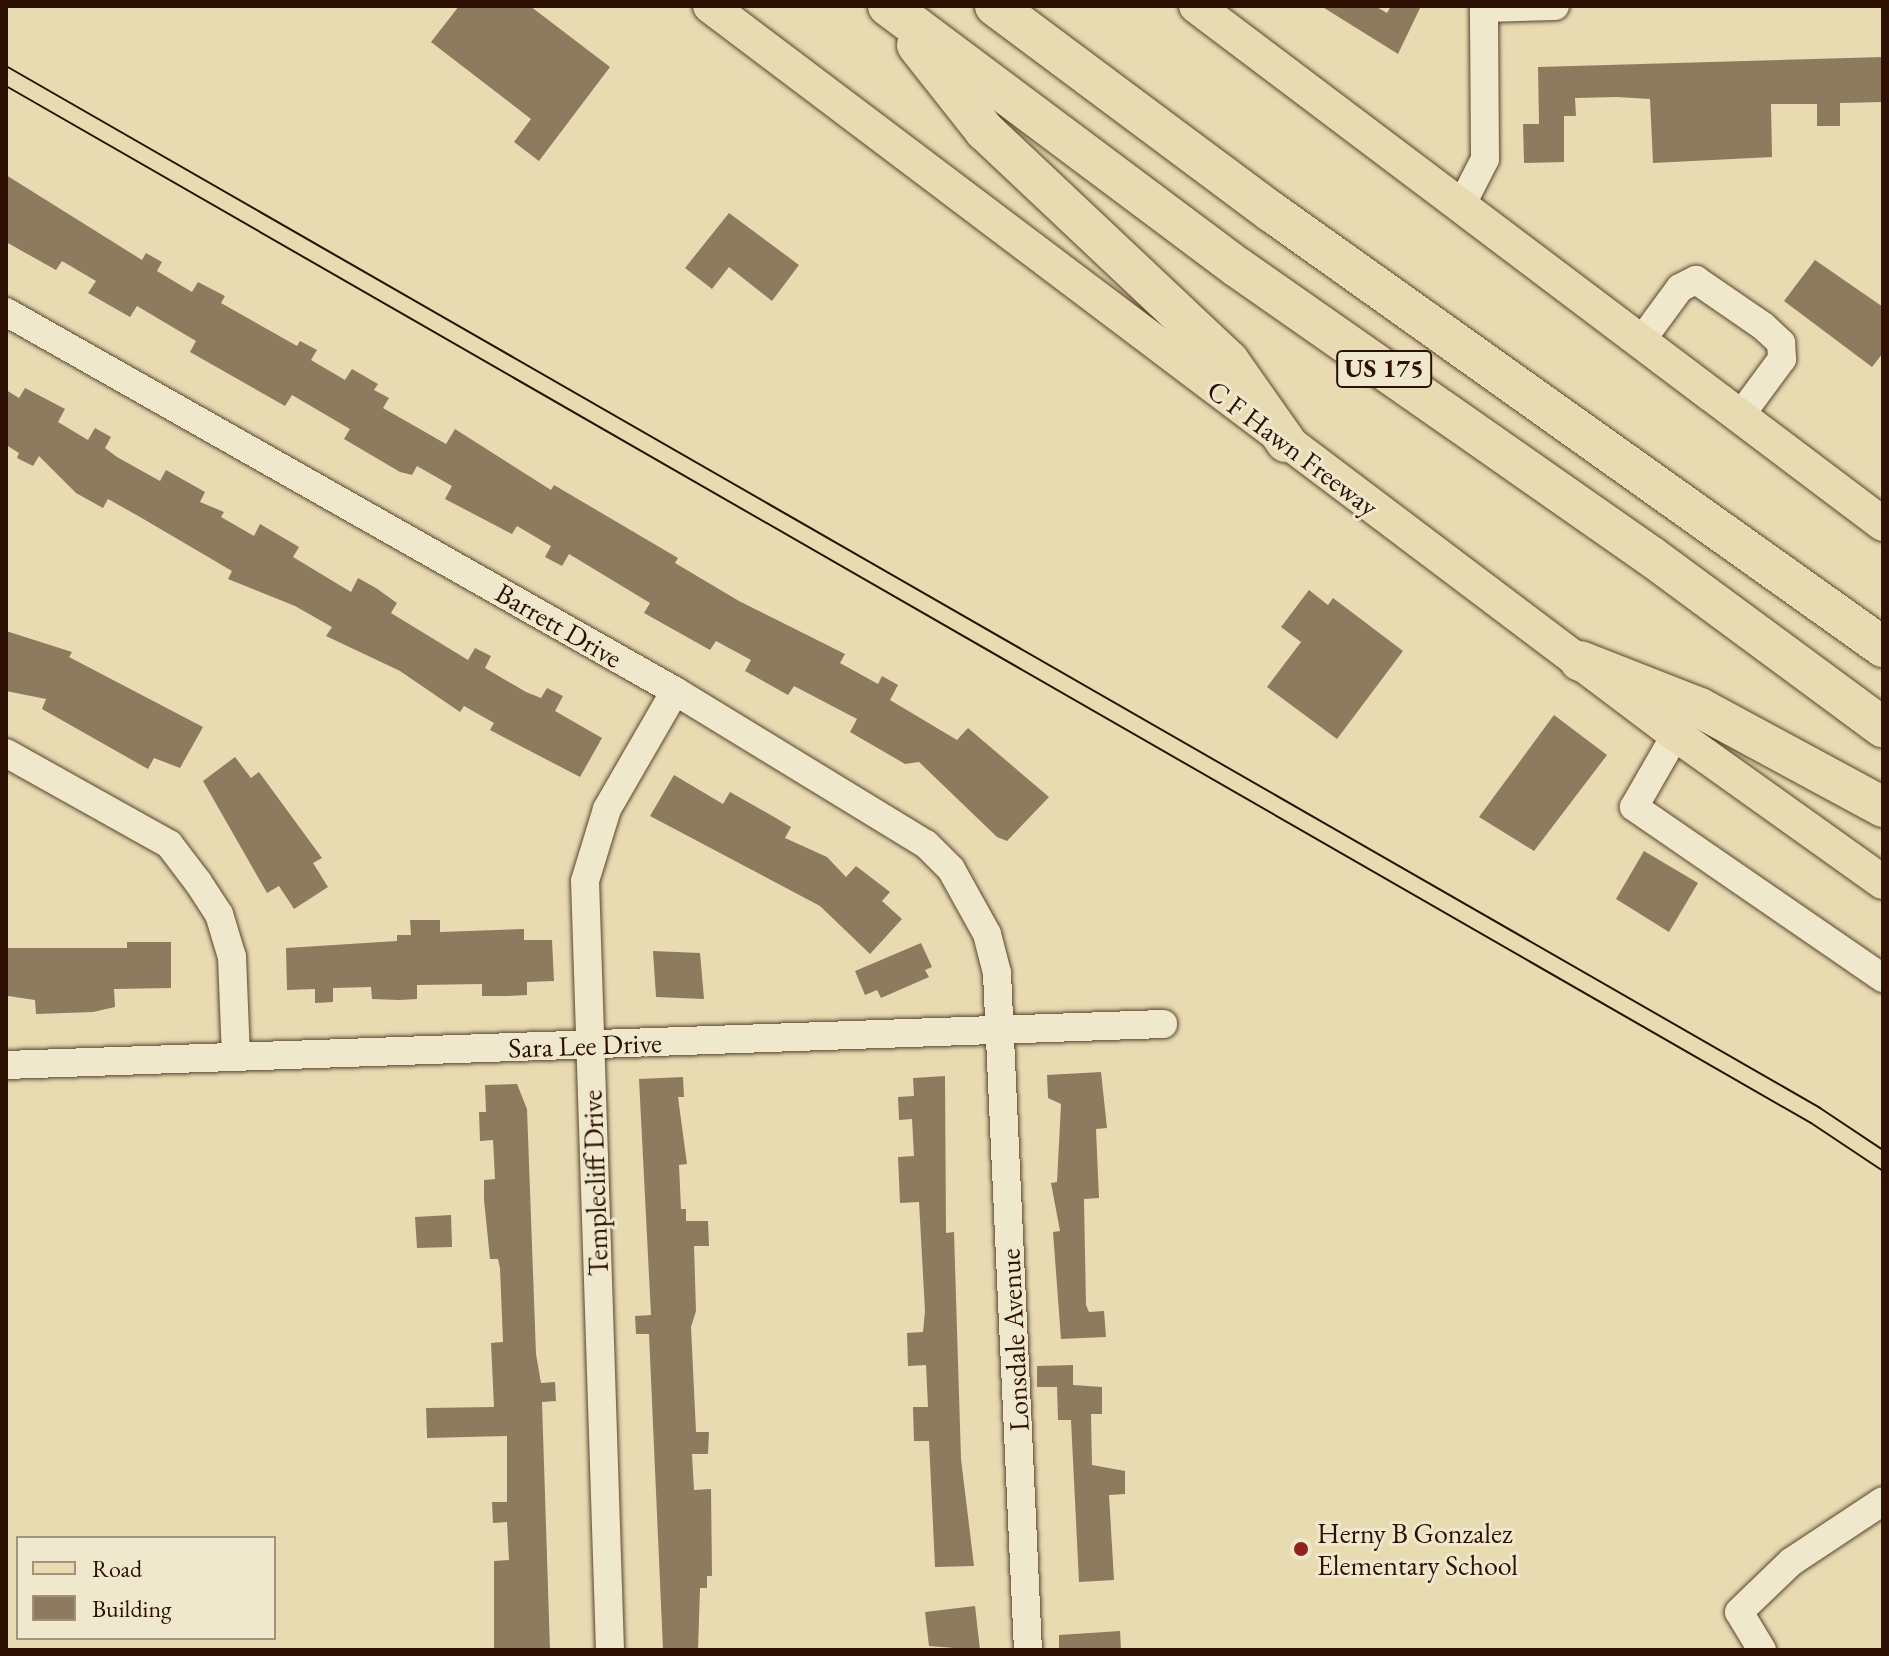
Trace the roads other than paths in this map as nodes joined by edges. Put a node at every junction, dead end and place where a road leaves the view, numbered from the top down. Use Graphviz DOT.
graph roads {
  1 [pos="710,6"];
  2 [pos="887,6"];
  3 [pos="995,6"];
  4 [pos="1196,6"];
  5 [pos="1555,6"];
  6 [pos="1484,7"];
  7 [pos="1463,202"];
  8 [pos="6,312"];
  9 [pos="1641,341"];
  10 [pos="1740,416"];
  11 [pos="1286,442"];
  12 [pos="1883,524"];
  13 [pos="1883,647"];
  14 [pos="1580,661"];
  15 [pos="675,691"];
  16 [pos="1883,727"];
  17 [pos="1676,734"];
  18 [pos="6,753"];
  19 [pos="1883,807"];
  20 [pos="1883,882"];
  21 [pos="1883,978"];
  22 [pos="1163,1024"];
  23 [pos="999,1030"];
  24 [pos="590,1045"];
  25 [pos="236,1057"];
  26 [pos="6,1065"];
  27 [pos="1883,1501"];
  28 [pos="610,1650"];
  29 [pos="1028,1650"];
  30 [pos="1762,1650"];
  1 -- 11 [label="main road, C F Hawn Freeway"];
  2 -- 11 [label="highway"];
  2 -- 16 [label="highway, US 175"];
  3 -- 13 [label="highway, US 175"];
  4 -- 7 [label="main road"];
  5 -- 6 [label="street"];
  6 -- 7 [label="street"];
  7 -- 9 [label="main road"];
  8 -- 15 [label="street, Barrett Drive"];
  9 -- 10 [label="main road"];
  9 -- 10 [label="street"];
  10 -- 12 [label="main road"];
  11 -- 14 [label="main road, C F Hawn Freeway"];
  14 -- 17 [label="main road, C F Hawn Freeway"];
  14 -- 19 [label="highway"];
  15 -- 23 [label="street, Barrett Drive"];
  15 -- 24 [label="street, Templecliff Drive"];
  17 -- 20 [label="main road, C F Hawn Freeway"];
  17 -- 21 [label="street"];
  18 -- 25 [label="street"];
  22 -- 23 [label="street, Sara Lee Drive"];
  23 -- 24 [label="street, Sara Lee Drive"];
  23 -- 29 [label="street, Lonsdale Avenue"];
  24 -- 25 [label="street, Sara Lee Drive"];
  24 -- 28 [label="street, Templecliff Drive"];
  25 -- 26 [label="street, Sara Lee Drive"];
  27 -- 30 [label="street"];
}
